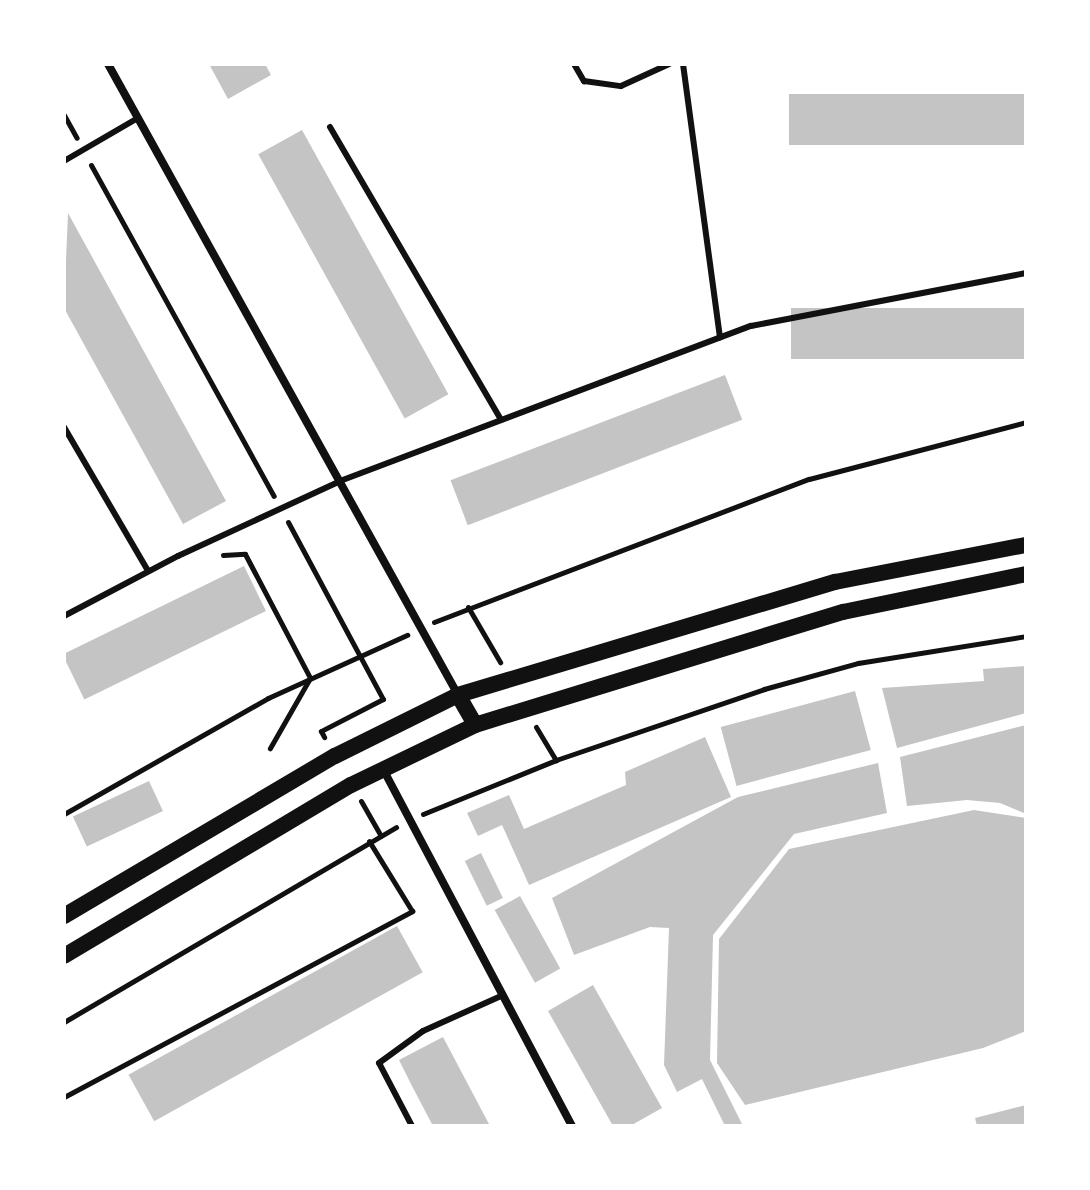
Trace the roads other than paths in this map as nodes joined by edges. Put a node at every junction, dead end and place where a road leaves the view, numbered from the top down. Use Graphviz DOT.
graph roads {
  1 [pos="108,64"];
  2 [pos="574,64"];
  3 [pos="669,64"];
  4 [pos="683,64"];
  5 [pos="138,118"];
  6 [pos="330,127"];
  7 [pos="64,161"];
  8 [pos="1026,273"];
  9 [pos="720,338"];
  10 [pos="501,420"];
  11 [pos="64,427"];
  12 [pos="340,481"];
  13 [pos="1026,545"];
  14 [pos="148,571"];
  15 [pos="1026,574"];
  16 [pos="64,616"];
  17 [pos="458,695"];
  18 [pos="475,725"];
  19 [pos="382,768"];
  20 [pos="64,916"];
  21 [pos="64,956"];
  22 [pos="503,995"];
  23 [pos="412,1126"];
  24 [pos="572,1126"];
  1 -- 5 [label="street"];
  2 -- 3 [label="lane"];
  4 -- 9 [label="lane"];
  5 -- 7 [label="lane"];
  5 -- 12 [label="street"];
  6 -- 10 [label="lane"];
  8 -- 9 [label="lane"];
  9 -- 10 [label="lane"];
  10 -- 12 [label="lane"];
  11 -- 14 [label="lane"];
  12 -- 14 [label="lane"];
  12 -- 17 [label="street"];
  13 -- 17 [label="main road"];
  14 -- 16 [label="lane"];
  15 -- 18 [label="main road"];
  17 -- 18 [label="main road"];
  17 -- 20 [label="main road"];
  18 -- 19 [label="main road"];
  19 -- 21 [label="main road"];
  19 -- 22 [label="street"];
  22 -- 23 [label="lane"];
  22 -- 24 [label="street"];
}
